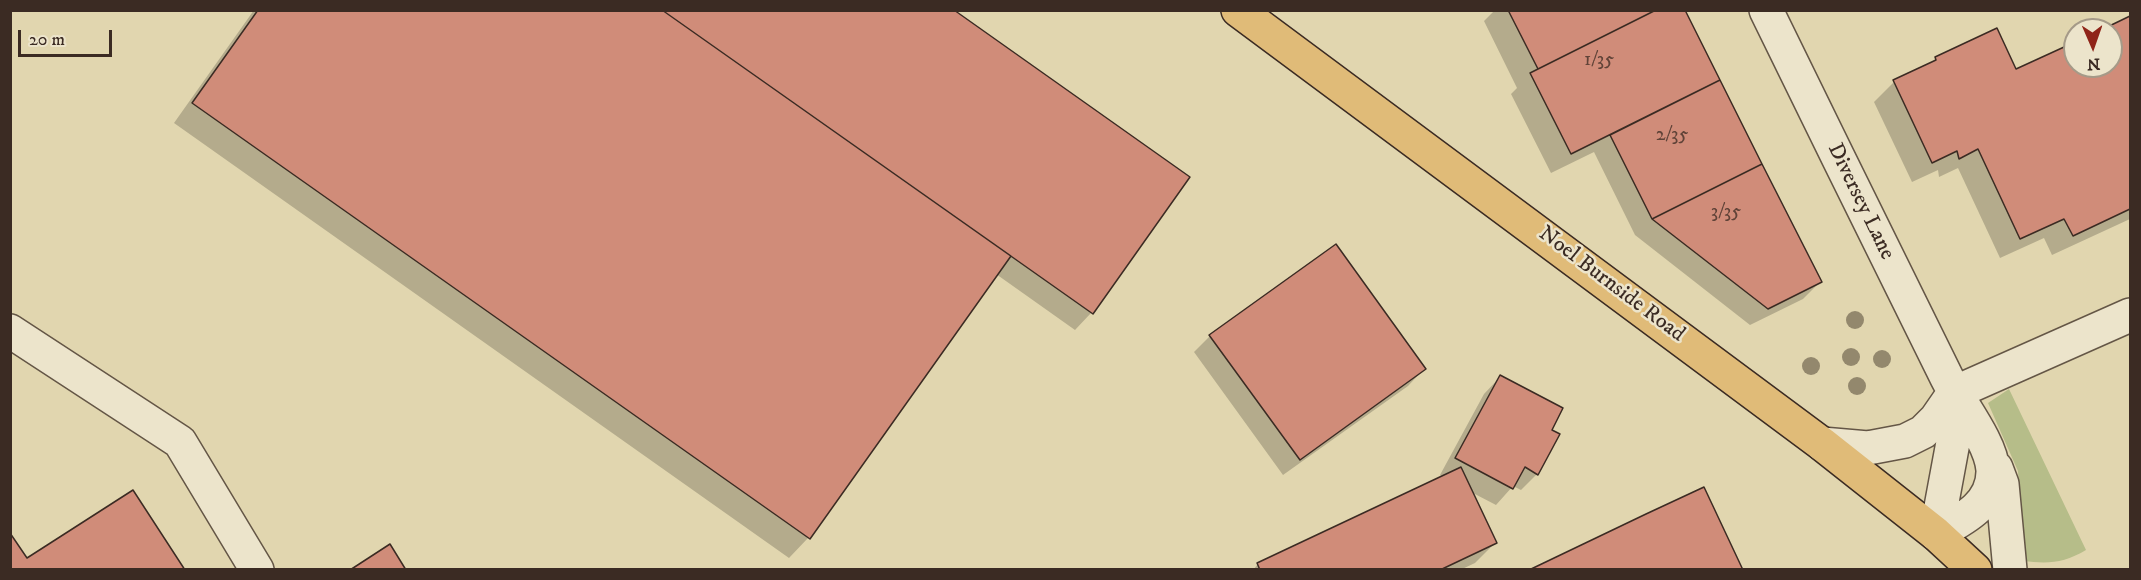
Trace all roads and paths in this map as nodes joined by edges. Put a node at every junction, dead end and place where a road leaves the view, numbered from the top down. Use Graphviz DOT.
graph roads {
  1 [pos="1238,10"];
  2 [pos="1766,10"];
  3 [pos="2130,315"];
  4 [pos="10,331"];
  5 [pos="1954,393"];
  6 [pos="1822,444"];
  7 [pos="1991,455"];
  8 [pos="1936,534"];
  9 [pos="257,570"];
  10 [pos="1975,570"];
  11 [pos="2010,570"];
  1 -- 6 [label="main road, Noel Burnside Road"];
  2 -- 5 [label="street, Diversey Lane"];
  3 -- 5 [label="street"];
  4 -- 9 [label="street"];
  5 -- 6 [label="street"];
  5 -- 7 [label="street, Diversey Lane"];
  5 -- 8 [label="street, Diversey Lane"];
  6 -- 8 [label="main road, Noel Burnside Road"];
  7 -- 8 [label="street"];
  7 -- 11 [label="street, Diversey Lane"];
  8 -- 10 [label="main road, Noel Burnside Road"];
}
